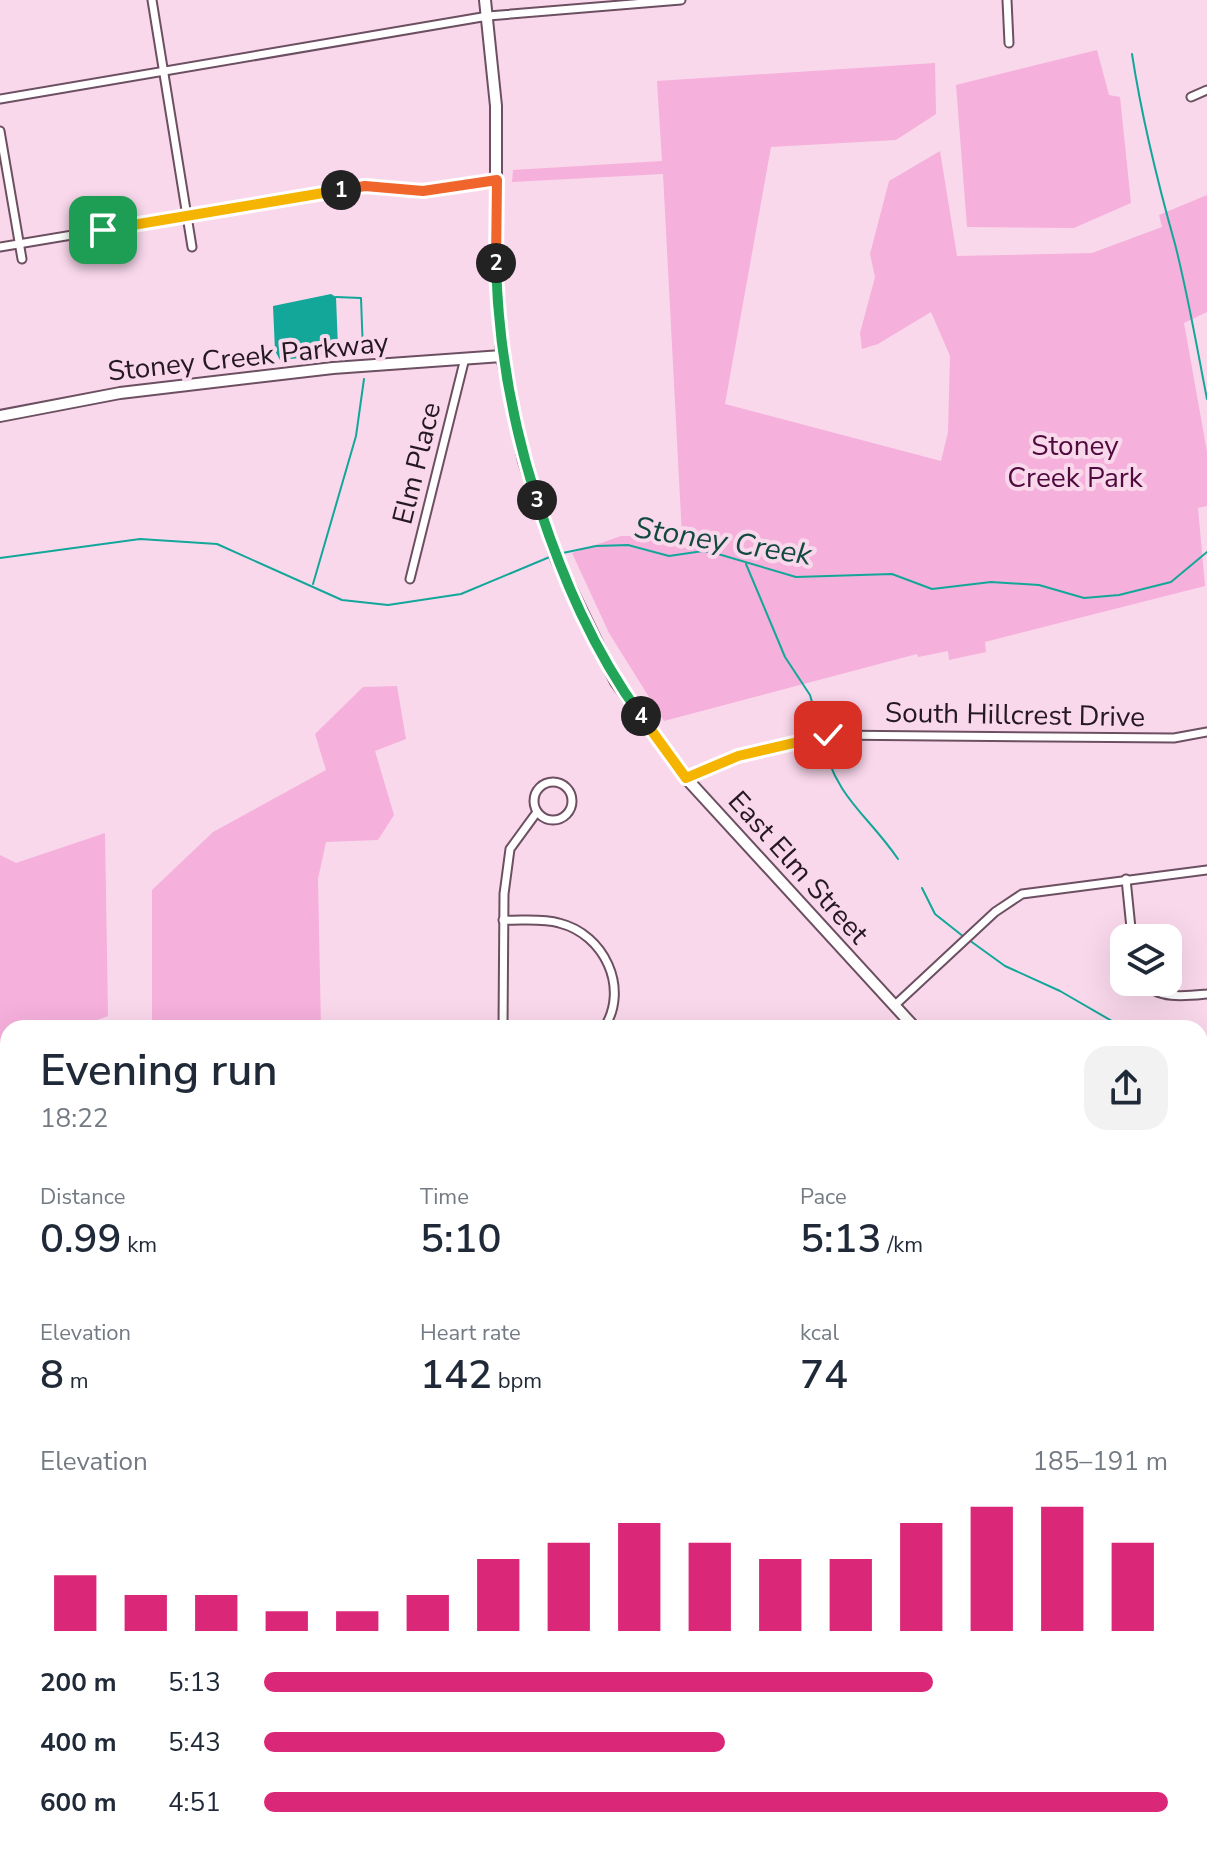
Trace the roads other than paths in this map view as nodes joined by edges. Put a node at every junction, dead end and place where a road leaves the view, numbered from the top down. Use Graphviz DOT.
graph roads {
  1 [pos="152,0"];
  2 [pos="485,0"];
  3 [pos="666,0"];
  4 [pos="681,0"];
  5 [pos="1007,0"];
  6 [pos="488,16"];
  7 [pos="1009,43"];
  8 [pos="164,69"];
  9 [pos="1207,90"];
  10 [pos="1191,97"];
  11 [pos="0,99"];
  12 [pos="0,131"];
  13 [pos="497,180"];
  14 [pos="186,216"];
  15 [pos="20,243"];
  16 [pos="0,247"];
  17 [pos="192,247"];
  18 [pos="22,259"];
  19 [pos="502,356"];
  20 [pos="465,358"];
  21 [pos="0,416"];
  22 [pos="410,579"];
  23 [pos="1207,732"];
  24 [pos="686,778"];
  25 [pos="537,812"];
  26 [pos="1207,870"];
  27 [pos="1126,879"];
  28 [pos="503,920"];
  29 [pos="1131,924"];
  30 [pos="1207,994"];
  31 [pos="1182,996"];
  32 [pos="894,1006"];
  33 [pos="503,1020"];
  34 [pos="607,1020"];
  35 [pos="907,1020"];
  1 -- 8 [label="street"];
  2 -- 6 [label="street, East Elm Street"];
  3 -- 4 [label="street"];
  3 -- 6 [label="street"];
  5 -- 7 [label="street"];
  6 -- 8 [label="street"];
  6 -- 13 [label="street, East Elm Street"];
  8 -- 11 [label="street"];
  8 -- 14 [label="street"];
  9 -- 10 [label="street"];
  12 -- 15 [label="street"];
  13 -- 14 [label="street"];
  13 -- 19 [label="street, East Elm Street"];
  14 -- 15 [label="street"];
  14 -- 17 [label="street"];
  15 -- 16 [label="street"];
  15 -- 18 [label="street"];
  19 -- 20 [label="street, Stoney Creek Parkway"];
  19 -- 24 [label="street, East Elm Street"];
  20 -- 21 [label="street, Stoney Creek Parkway"];
  20 -- 22 [label="street, Elm Place"];
  23 -- 24 [label="street, South Hillcrest Drive"];
  24 -- 32 [label="street, East Elm Street"];
  25 -- 25 [label="street"];
  25 -- 28 [label="street"];
  26 -- 27 [label="street"];
  27 -- 29 [label="street"];
  27 -- 32 [label="street"];
  28 -- 33 [label="street"];
  28 -- 34 [label="street"];
  30 -- 31 [label="street"];
  32 -- 35 [label="street, East Elm Street"];
}
